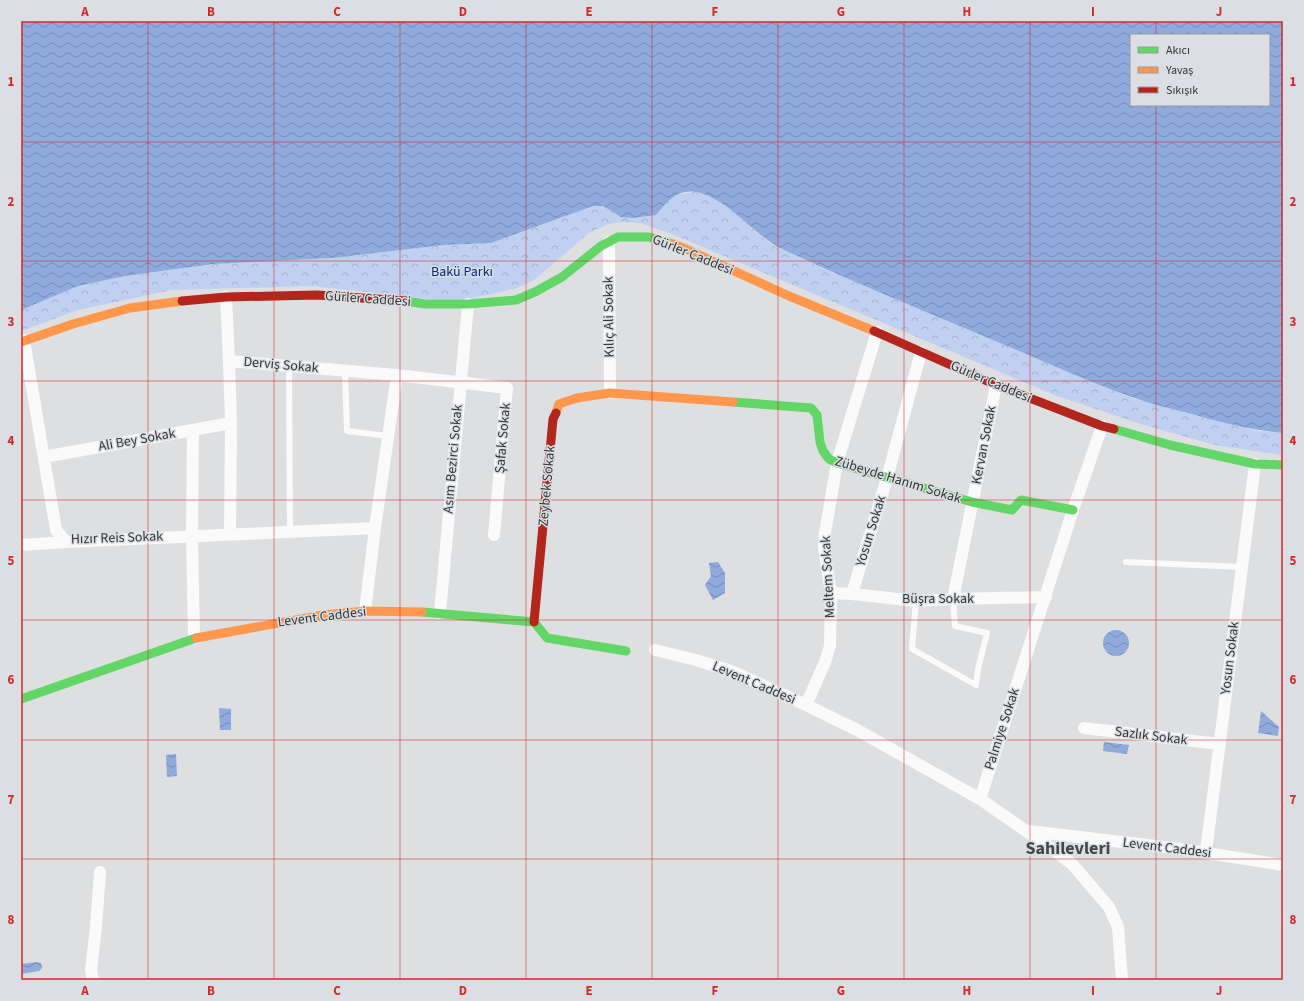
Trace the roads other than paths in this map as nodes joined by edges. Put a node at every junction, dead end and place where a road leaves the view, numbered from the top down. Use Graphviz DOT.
graph roads {
  1 [pos="609,242"];
  2 [pos="226,297"];
  3 [pos="468,304"];
  4 [pos="877,332"];
  5 [pos="23,341"];
  6 [pos="921,352"];
  7 [pos="229,361"];
  8 [pos="289,366"];
  9 [pos="345,371"];
  10 [pos="397,375"];
  11 [pos="460,382"];
  12 [pos="996,385"];
  13 [pos="610,393"];
  14 [pos="231,423"];
  15 [pos="1102,426"];
  16 [pos="193,430"];
  17 [pos="388,436"];
  18 [pos="44,457"];
  19 [pos="837,463"];
  20 [pos="1255,464"];
  21 [pos="1283,465"];
  22 [pos="886,478"];
  23 [pos="972,502"];
  24 [pos="1073,510"];
  25 [pos="375,528"];
  26 [pos="290,532"];
  27 [pos="230,534"];
  28 [pos="494,535"];
  29 [pos="192,536"];
  30 [pos="66,542"];
  31 [pos="21,545"];
  32 [pos="1126,562"];
  33 [pos="1242,567"];
  34 [pos="831,593"];
  35 [pos="852,594"];
  36 [pos="1046,597"];
  37 [pos="953,599"];
  38 [pos="916,602"];
  39 [pos="365,611"];
  40 [pos="440,613"];
  41 [pos="534,622"];
  42 [pos="194,638"];
  43 [pos="655,650"];
  44 [pos="626,651"];
  45 [pos="21,699"];
  46 [pos="806,705"];
  47 [pos="1084,728"];
  48 [pos="1219,744"];
  49 [pos="980,799"];
  50 [pos="1026,831"];
  51 [pos="1206,852"];
  52 [pos="1283,865"];
  53 [pos="100,872"];
  54 [pos="93,980"];
  55 [pos="1122,980"];
  1 -- 3 [label="street, Gürler Caddesi"];
  1 -- 4 [label="street, Gürler Caddesi"];
  1 -- 13 [label="street, Kılıç Ali Sokak"];
  2 -- 3 [label="street, Gürler Caddesi"];
  2 -- 5 [label="street, Gürler Caddesi"];
  2 -- 7 [label="street, Derviş Sokak"];
  3 -- 11 [label="street, Asım Bezirci Sokak"];
  4 -- 6 [label="street, Gürler Caddesi"];
  4 -- 19 [label="street, Meltem Sokak"];
  5 -- 18 [label="street, Hızır Reis Sokak"];
  6 -- 12 [label="street, Gürler Caddesi"];
  6 -- 22 [label="street, Yosun Sokak"];
  7 -- 8 [label="street, Derviş Sokak"];
  7 -- 14 [label="street"];
  8 -- 9 [label="street, Derviş Sokak"];
  8 -- 26 [label="lane"];
  9 -- 10 [label="street, Derviş Sokak"];
  9 -- 17 [label="lane"];
  10 -- 11 [label="street, Derviş Sokak"];
  10 -- 17 [label="street"];
  11 -- 28 [label="street, Şafak Sokak"];
  11 -- 40 [label="street, Asım Bezirci Sokak"];
  12 -- 15 [label="street, Gürler Caddesi"];
  12 -- 23 [label="street, Kervan Sokak"];
  13 -- 19 [label="street, Zübeyde Hanım Sokak"];
  13 -- 41 [label="street, Zeybek Sokak"];
  14 -- 16 [label="street, Ali Bey Sokak"];
  14 -- 27 [label="street"];
  15 -- 20 [label="street, Gürler Caddesi"];
  15 -- 24 [label="street, Palmiye Sokak"];
  16 -- 18 [label="street, Ali Bey Sokak"];
  16 -- 29 [label="street"];
  17 -- 25 [label="street"];
  18 -- 30 [label="street, Hızır Reis Sokak"];
  19 -- 22 [label="street, Zübeyde Hanım Sokak"];
  19 -- 34 [label="street, Meltem Sokak"];
  20 -- 21 [label="street, Gürler Caddesi"];
  20 -- 33 [label="street, Yosun Sokak"];
  22 -- 23 [label="street, Zübeyde Hanım Sokak"];
  22 -- 35 [label="street, Yosun Sokak"];
  23 -- 24 [label="street, Zübeyde Hanım Sokak"];
  23 -- 37 [label="street, Kervan Sokak"];
  24 -- 36 [label="street, Palmiye Sokak"];
  25 -- 26 [label="street, Hızır Reis Sokak"];
  25 -- 39 [label="street"];
  26 -- 27 [label="street, Hızır Reis Sokak"];
  27 -- 29 [label="street, Hızır Reis Sokak"];
  29 -- 30 [label="street, Hızır Reis Sokak"];
  29 -- 42 [label="street"];
  30 -- 31 [label="street"];
  32 -- 33 [label="lane"];
  33 -- 48 [label="street, Yosun Sokak"];
  34 -- 35 [label="street, Büşra Sokak"];
  34 -- 46 [label="street, Meltem Sokak"];
  35 -- 38 [label="street, Büşra Sokak"];
  36 -- 37 [label="street, Büşra Sokak"];
  36 -- 49 [label="street, Palmiye Sokak"];
  37 -- 38 [label="street, Büşra Sokak"];
  37 -- 38 [label="lane"];
  39 -- 40 [label="street, Levent Caddesi"];
  39 -- 42 [label="street, Levent Caddesi"];
  40 -- 41 [label="street, Levent Caddesi"];
  41 -- 44 [label="street"];
  42 -- 45 [label="street, Levent Caddesi"];
  43 -- 46 [label="street, Levent Caddesi"];
  46 -- 49 [label="street, Levent Caddesi"];
  47 -- 48 [label="street, Sazlık Sokak"];
  48 -- 51 [label="street, Yosun Sokak"];
  49 -- 50 [label="street"];
  50 -- 51 [label="street, Levent Caddesi"];
  50 -- 55 [label="street"];
  51 -- 52 [label="street, Levent Caddesi"];
  53 -- 54 [label="street"];
}
